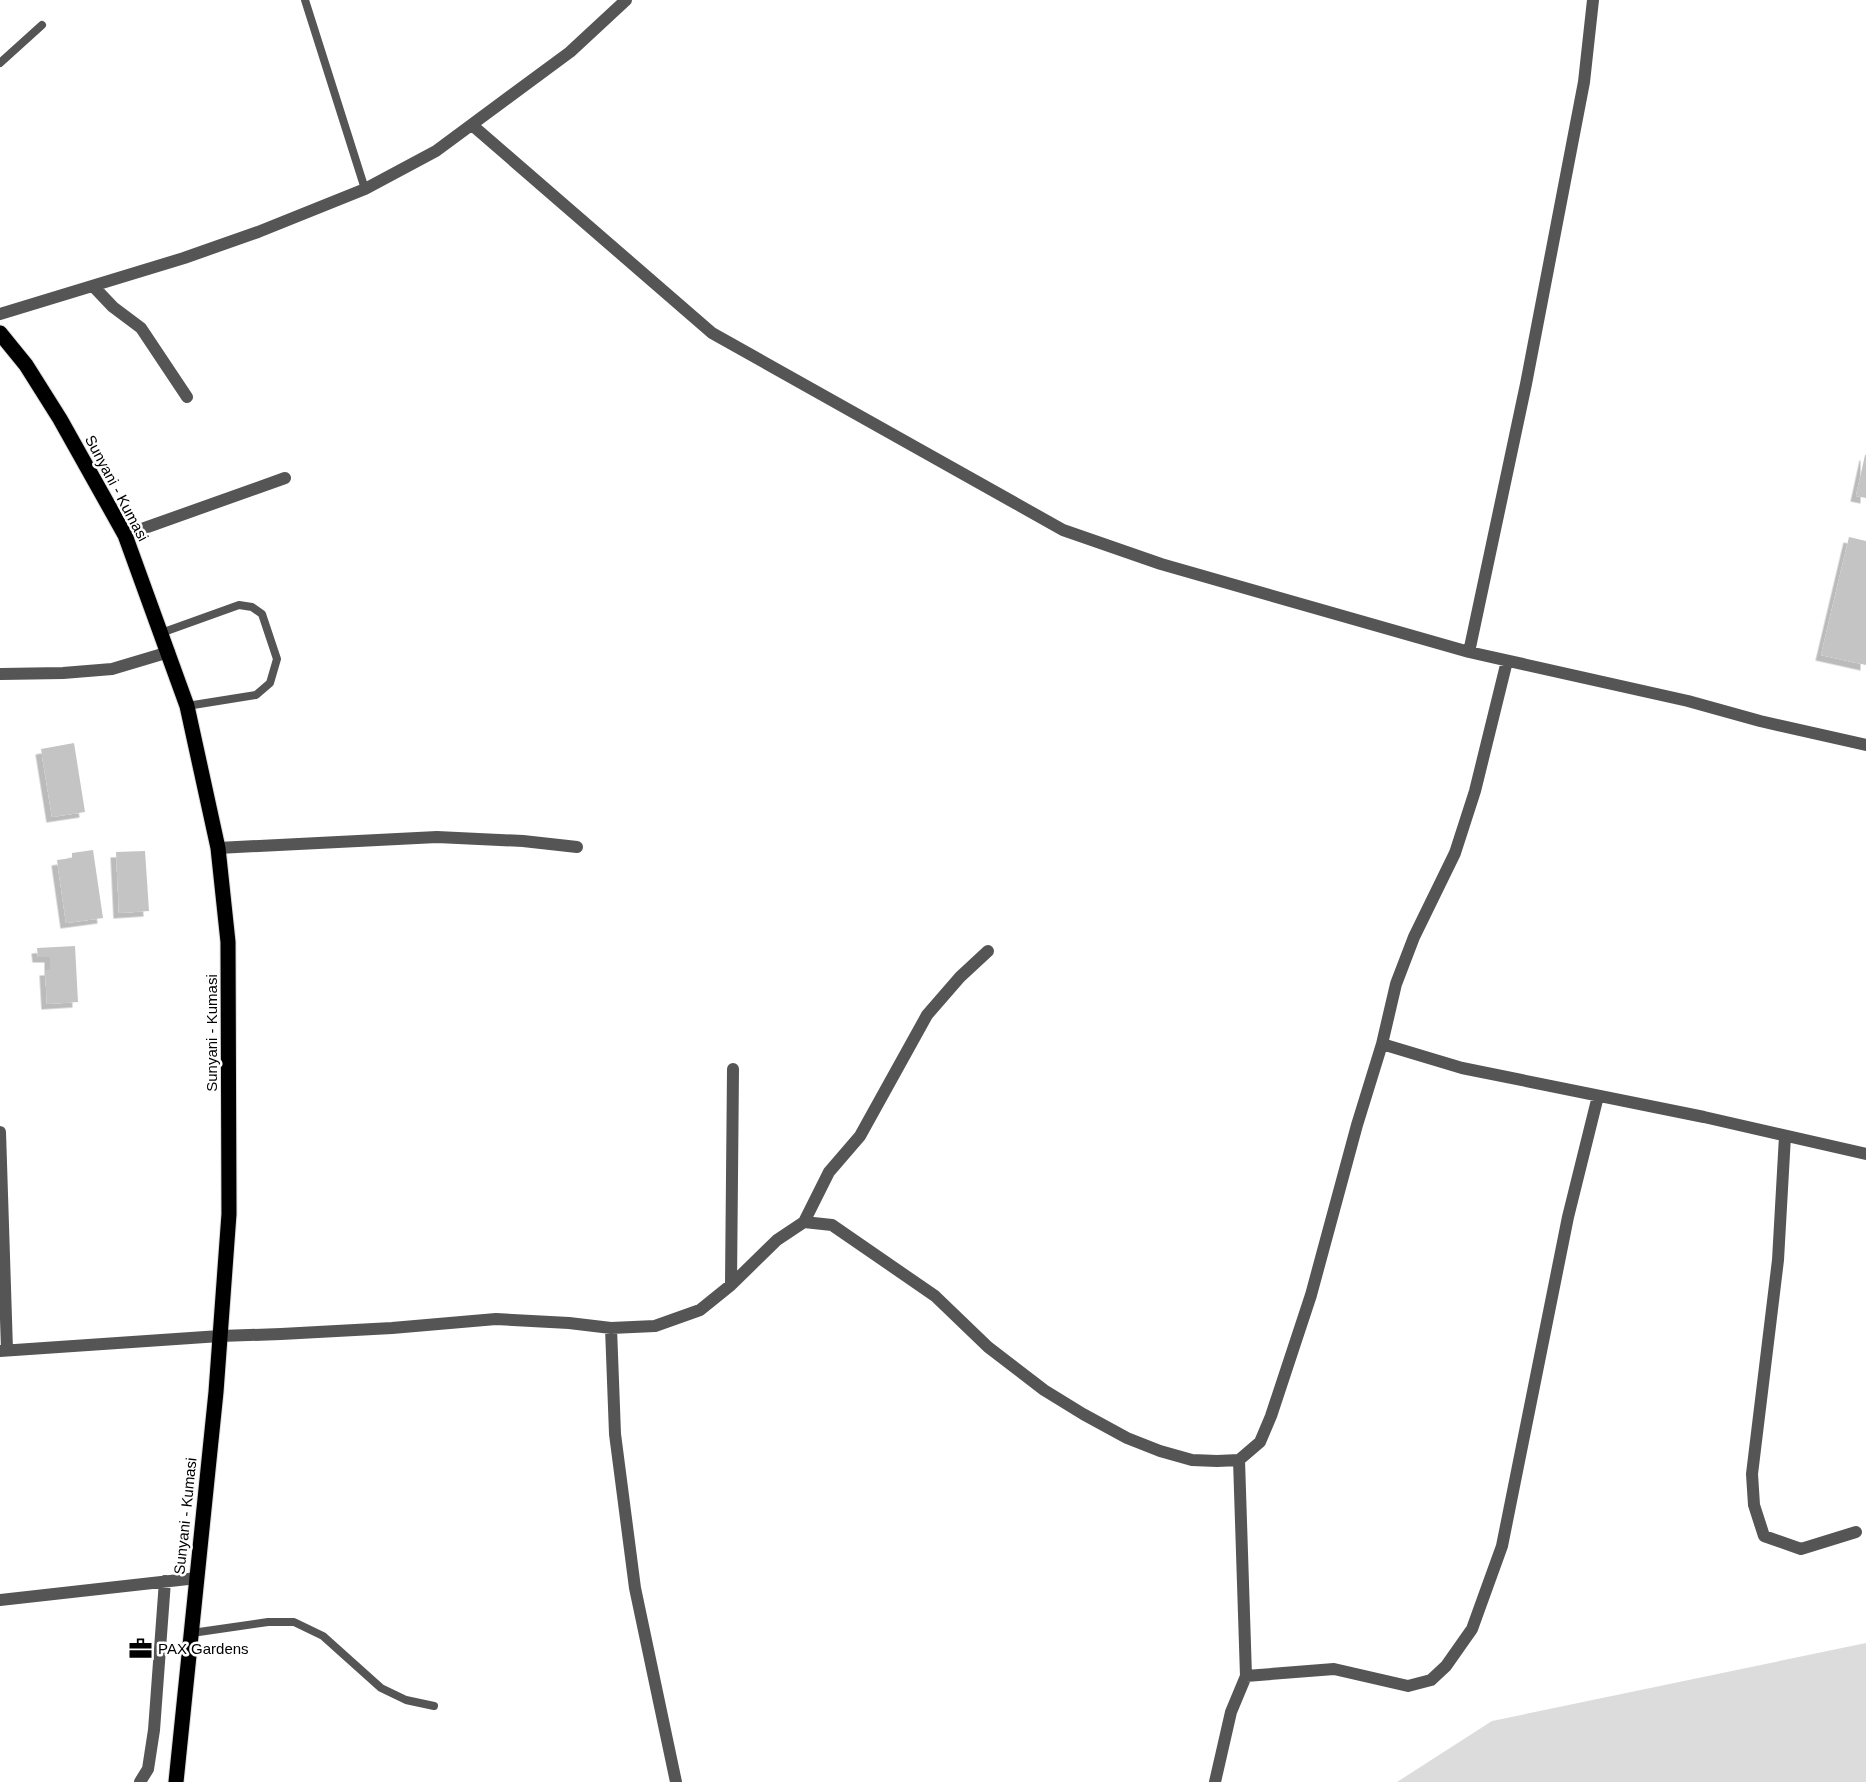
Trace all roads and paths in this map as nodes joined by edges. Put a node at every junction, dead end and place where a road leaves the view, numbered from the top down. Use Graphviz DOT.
graph roads {
  1 [pos="305,0"];
  2 [pos="626,0"];
  3 [pos="1593,0"];
  4 [pos="42,25"];
  5 [pos="0,63"];
  6 [pos="472,124"];
  7 [pos="365,189"];
  8 [pos="93,286"];
  9 [pos="0,314"];
  10 [pos="0,333"];
  11 [pos="186,397"];
  12 [pos="285,478"];
  13 [pos="125,535"];
  14 [pos="161,633"];
  15 [pos="169,652"];
  16 [pos="1469,652"];
  17 [pos="1507,661"];
  18 [pos="1,674"];
  19 [pos="187,706"];
  20 [pos="1866,745"];
  21 [pos="577,847"];
  22 [pos="218,848"];
  23 [pos="988,951"];
  24 [pos="1382,1044"];
  25 [pos="733,1069"];
  26 [pos="1598,1096"];
  27 [pos="0,1132"];
  28 [pos="1785,1136"];
  29 [pos="1866,1154"];
  30 [pos="804,1222"];
  31 [pos="731,1285"];
  32 [pos="611,1328"];
  33 [pos="220,1336"];
  34 [pos="3,1350"];
  35 [pos="1239,1460"];
  36 [pos="1856,1532"];
  37 [pos="197,1578"];
  38 [pos="165,1581"];
  39 [pos="0,1600"];
  40 [pos="192,1633"];
  41 [pos="1246,1676"];
  42 [pos="434,1706"];
  43 [pos="140,1782"];
  44 [pos="176,1782"];
  45 [pos="676,1782"];
  46 [pos="1215,1782"];
  1 -- 7 [label="lane"];
  2 -- 6 [label="street"];
  3 -- 16 [label="street"];
  4 -- 5 [label="lane"];
  6 -- 7 [label="street"];
  6 -- 16 [label="street"];
  7 -- 8 [label="street"];
  8 -- 9 [label="street"];
  8 -- 11 [label="street"];
  10 -- 13 [label="main road, Sunyani - Kumasi"];
  12 -- 13 [label="street"];
  13 -- 14 [label="main road, Sunyani - Kumasi"];
  14 -- 15 [label="main road, Sunyani - Kumasi"];
  14 -- 19 [label="lane"];
  15 -- 18 [label="street"];
  15 -- 19 [label="main road, Sunyani - Kumasi"];
  16 -- 17 [label="street"];
  17 -- 20 [label="street"];
  17 -- 24 [label="street"];
  19 -- 22 [label="main road, Sunyani - Kumasi"];
  21 -- 22 [label="street"];
  22 -- 33 [label="main road, Sunyani - Kumasi"];
  23 -- 30 [label="street"];
  24 -- 26 [label="street"];
  24 -- 35 [label="street"];
  25 -- 31 [label="street"];
  26 -- 28 [label="street"];
  26 -- 41 [label="street"];
  27 -- 34 [label="street"];
  28 -- 29 [label="street"];
  28 -- 36 [label="street"];
  30 -- 31 [label="street"];
  30 -- 35 [label="street"];
  31 -- 32 [label="street"];
  32 -- 33 [label="street"];
  32 -- 45 [label="street"];
  33 -- 34 [label="street"];
  33 -- 37 [label="main road, Sunyani - Kumasi"];
  35 -- 41 [label="street"];
  37 -- 38 [label="street"];
  37 -- 40 [label="main road, Sunyani - Kumasi"];
  38 -- 39 [label="street"];
  38 -- 43 [label="street"];
  40 -- 42 [label="lane"];
  40 -- 44 [label="main road, Sunyani - Kumasi"];
  41 -- 46 [label="street"];
}
